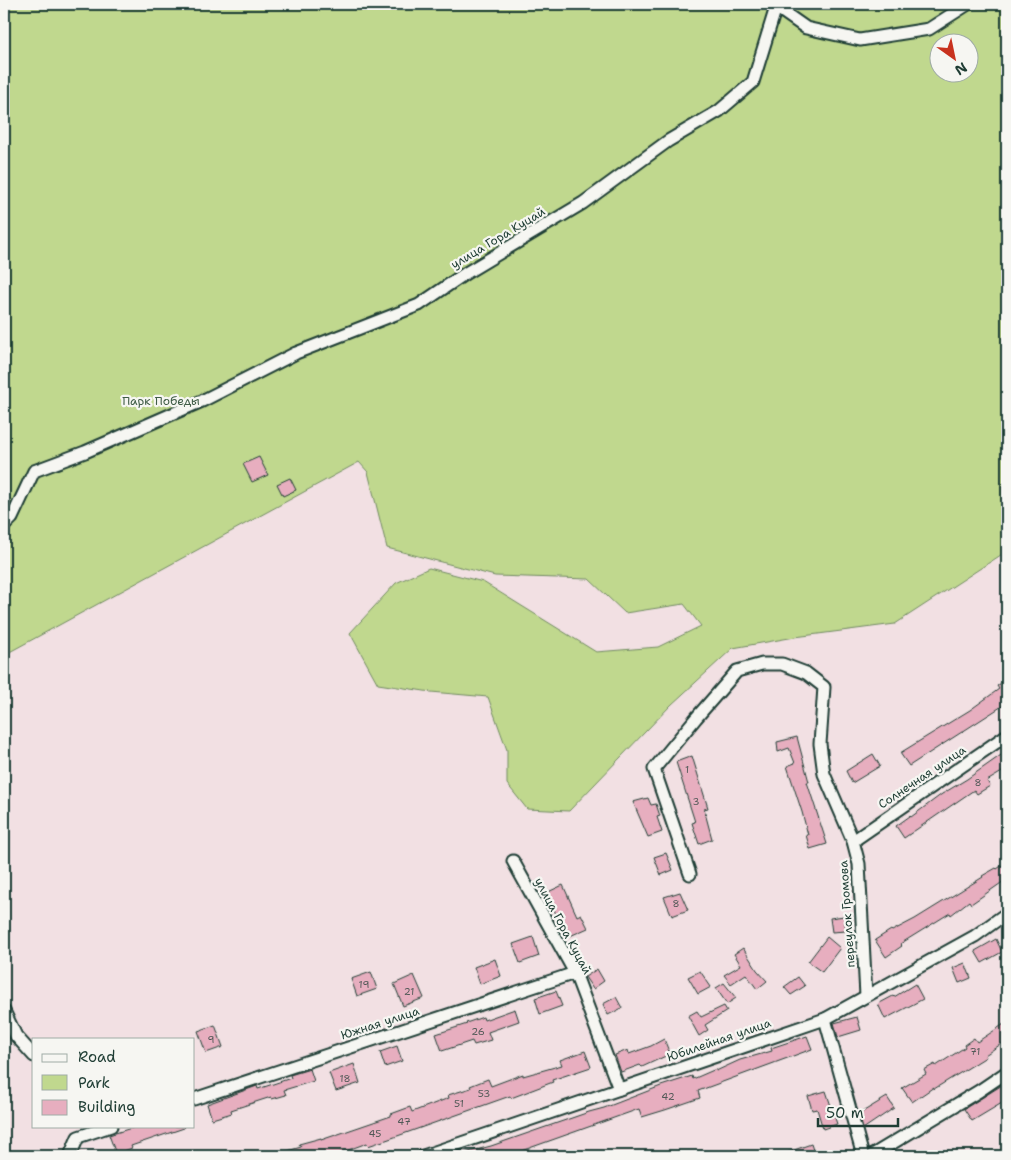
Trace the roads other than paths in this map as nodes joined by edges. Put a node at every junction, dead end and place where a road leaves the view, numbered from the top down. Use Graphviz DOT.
graph roads {
  1 [pos="968,4"];
  2 [pos="4,526"];
  3 [pos="1007,735"];
  4 [pos="853,841"];
  5 [pos="513,861"];
  6 [pos="690,874"];
  7 [pos="1007,914"];
  8 [pos="574,973"];
  9 [pos="866,996"];
  10 [pos="4,1011"];
  11 [pos="825,1019"];
  12 [pos="32,1054"];
  13 [pos="1007,1072"];
  14 [pos="619,1089"];
  15 [pos="195,1099"];
  16 [pos="99,1128"];
  17 [pos="76,1132"];
  18 [pos="70,1156"];
  19 [pos="423,1156"];
  20 [pos="863,1156"];
  21 [pos="871,1156"];
  1 -- 2 [label="street, улица Гора Куцай"];
  3 -- 4 [label="street, Солнечная улица"];
  4 -- 6 [label="street, переулок Громова"];
  4 -- 9 [label="street, переулок Громова"];
  5 -- 8 [label="street, улица Гора Куцай"];
  7 -- 9 [label="street, Юбилейная улица"];
  8 -- 14 [label="street, улица Гора Куцай"];
  8 -- 15 [label="street, Южная улица"];
  9 -- 11 [label="street, Юбилейная улица"];
  10 -- 12 [label="street"];
  11 -- 14 [label="street, Юбилейная улица"];
  11 -- 20 [label="street"];
  13 -- 21 [label="street"];
  14 -- 19 [label="street, Юбилейная улица"];
  16 -- 17 [label="street"];
  17 -- 18 [label="street"];
}
